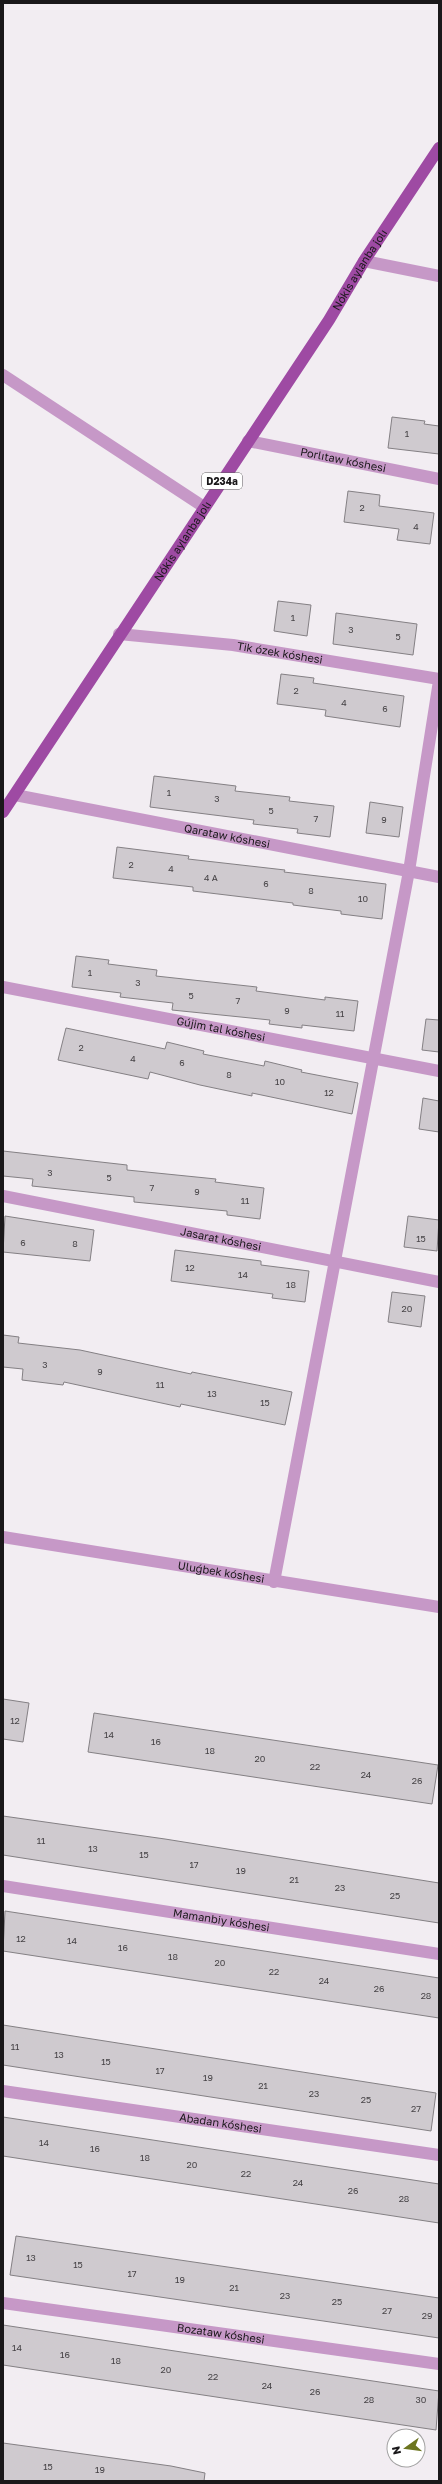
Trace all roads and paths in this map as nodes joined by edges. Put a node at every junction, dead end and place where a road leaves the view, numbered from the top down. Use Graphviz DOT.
graph roads {
  1 [pos="439,148"];
  2 [pos="364,261"];
  3 [pos="439,276"];
  4 [pos="3,375"];
  5 [pos="248,441"];
  6 [pos="439,479"];
  7 [pos="204,507"];
  8 [pos="119,634"];
  9 [pos="439,680"];
  10 [pos="15,795"];
  11 [pos="3,812"];
  12 [pos="409,871"];
  13 [pos="439,877"];
  14 [pos="3,987"];
  15 [pos="374,1058"];
  16 [pos="439,1071"];
  17 [pos="3,1196"];
  18 [pos="335,1260"];
  19 [pos="439,1282"];
  20 [pos="3,1537"];
  21 [pos="274,1582"];
  22 [pos="439,1607"];
  23 [pos="3,1886"];
  24 [pos="439,1954"];
  25 [pos="3,2091"];
  26 [pos="439,2155"];
  27 [pos="3,2303"];
  28 [pos="439,2364"];
  1 -- 2 [label="main road, Nókis aylanba jolı / D234a"];
  2 -- 3 [label="street"];
  2 -- 5 [label="main road, Nókis aylanba jolı / D234a"];
  4 -- 7 [label="street"];
  5 -- 6 [label="street, Porlıtaw kóshesi"];
  5 -- 7 [label="main road, Nókis aylanba jolı / D234a"];
  7 -- 8 [label="main road, Nókis aylanba jolı / D234a"];
  8 -- 9 [label="street, Tik ózek kóshesi"];
  8 -- 10 [label="main road, Nókis aylanba jolı / D234a"];
  9 -- 12 [label="street"];
  10 -- 11 [label="main road, Nókis aylanba jolı / D234a"];
  10 -- 12 [label="street, Qarataw kóshesi"];
  12 -- 13 [label="street, Qarataw kóshesi"];
  12 -- 15 [label="street"];
  14 -- 15 [label="street, Gújim tal kóshesi"];
  15 -- 16 [label="street, Gújim tal kóshesi"];
  15 -- 18 [label="street"];
  17 -- 18 [label="street, Jasarat kóshesi"];
  18 -- 19 [label="street, Jasarat kóshesi"];
  18 -- 21 [label="street"];
  20 -- 21 [label="street, Uluǵbek kóshesi"];
  21 -- 22 [label="street, Uluǵbek kóshesi"];
  23 -- 24 [label="street, Mamanbiy kóshesi"];
  25 -- 26 [label="street, Abadan kóshesi"];
  27 -- 28 [label="street, Bozataw kóshesi"];
}
